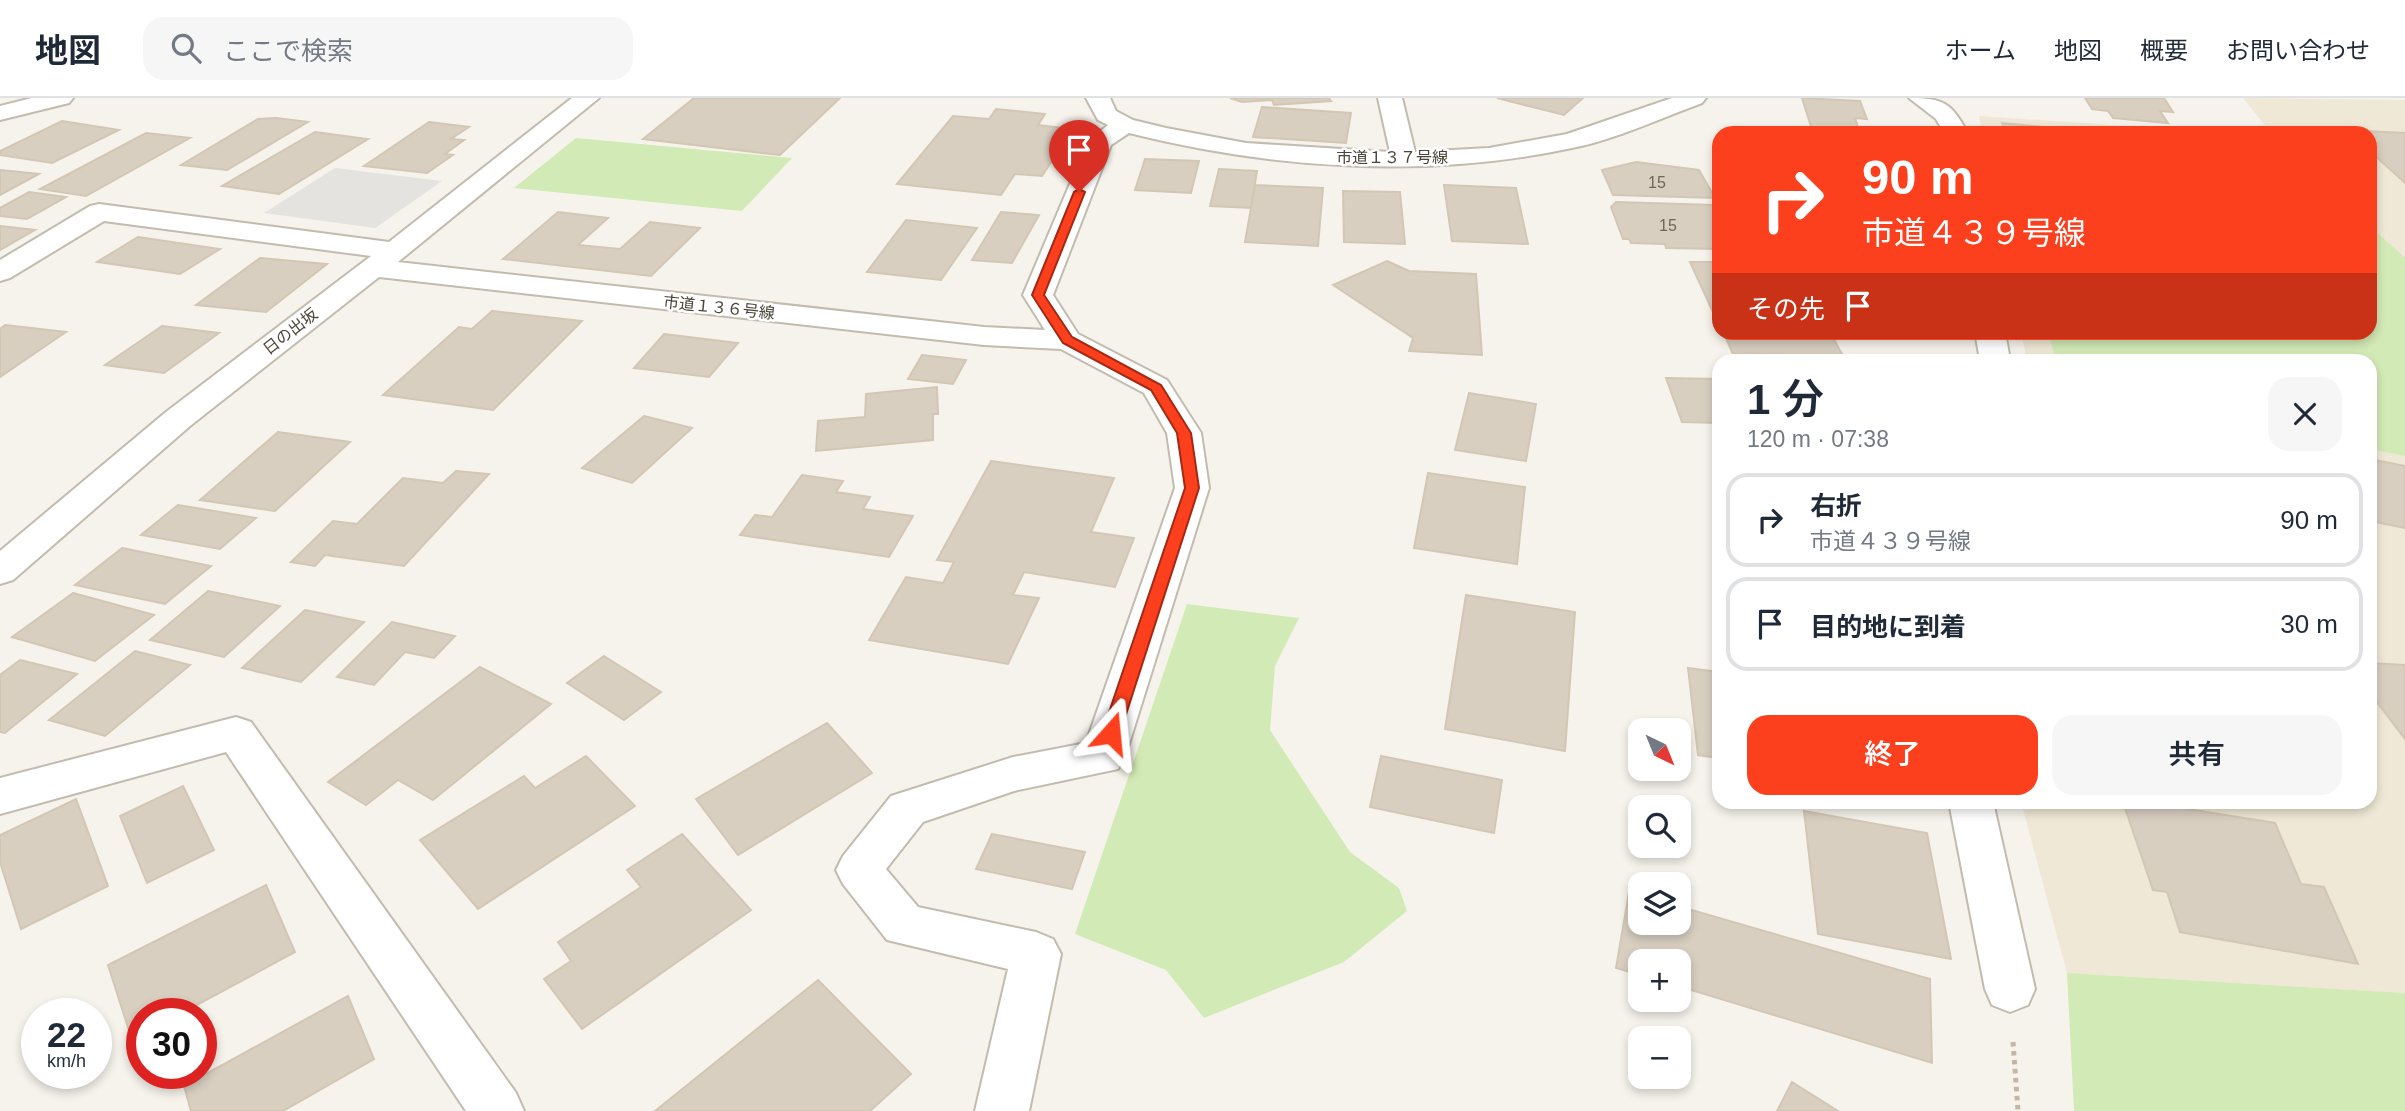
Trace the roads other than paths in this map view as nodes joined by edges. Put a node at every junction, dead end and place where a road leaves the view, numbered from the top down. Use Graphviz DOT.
graph roads {
  1 [pos="61,98"];
  2 [pos="587,98"];
  3 [pos="1098,98"];
  4 [pos="1390,98"];
  5 [pos="1694,98"];
  6 [pos="1921,98"];
  7 [pos="0,113"];
  8 [pos="1125,125"];
  9 [pos="1952,126"];
  10 [pos="1404,160"];
  11 [pos="395,251"];
  12 [pos="371,268"];
  13 [pos="0,272"];
  14 [pos="1067,340"];
  15 [pos="0,571"];
  16 [pos="0,796"];
  17 [pos="1972,809"];
  18 [pos="2010,989"];
  19 [pos="497,1111"];
  20 [pos="1002,1111"];
  1 -- 7 [label="street"];
  2 -- 11 [label="street, 日の出坂"];
  3 -- 8 [label="street"];
  4 -- 10 [label="street"];
  5 -- 10 [label="street, 市道１３７号線"];
  6 -- 9 [label="street"];
  8 -- 10 [label="street, 市道１３７号線"];
  8 -- 14 [label="street"];
  11 -- 12 [label="street, 日の出坂"];
  11 -- 13 [label="street"];
  12 -- 14 [label="street, 市道１３６号線"];
  12 -- 15 [label="street, 日の出坂"];
  14 -- 20 [label="street"];
  16 -- 19 [label="street"];
  17 -- 18 [label="street"];
}
